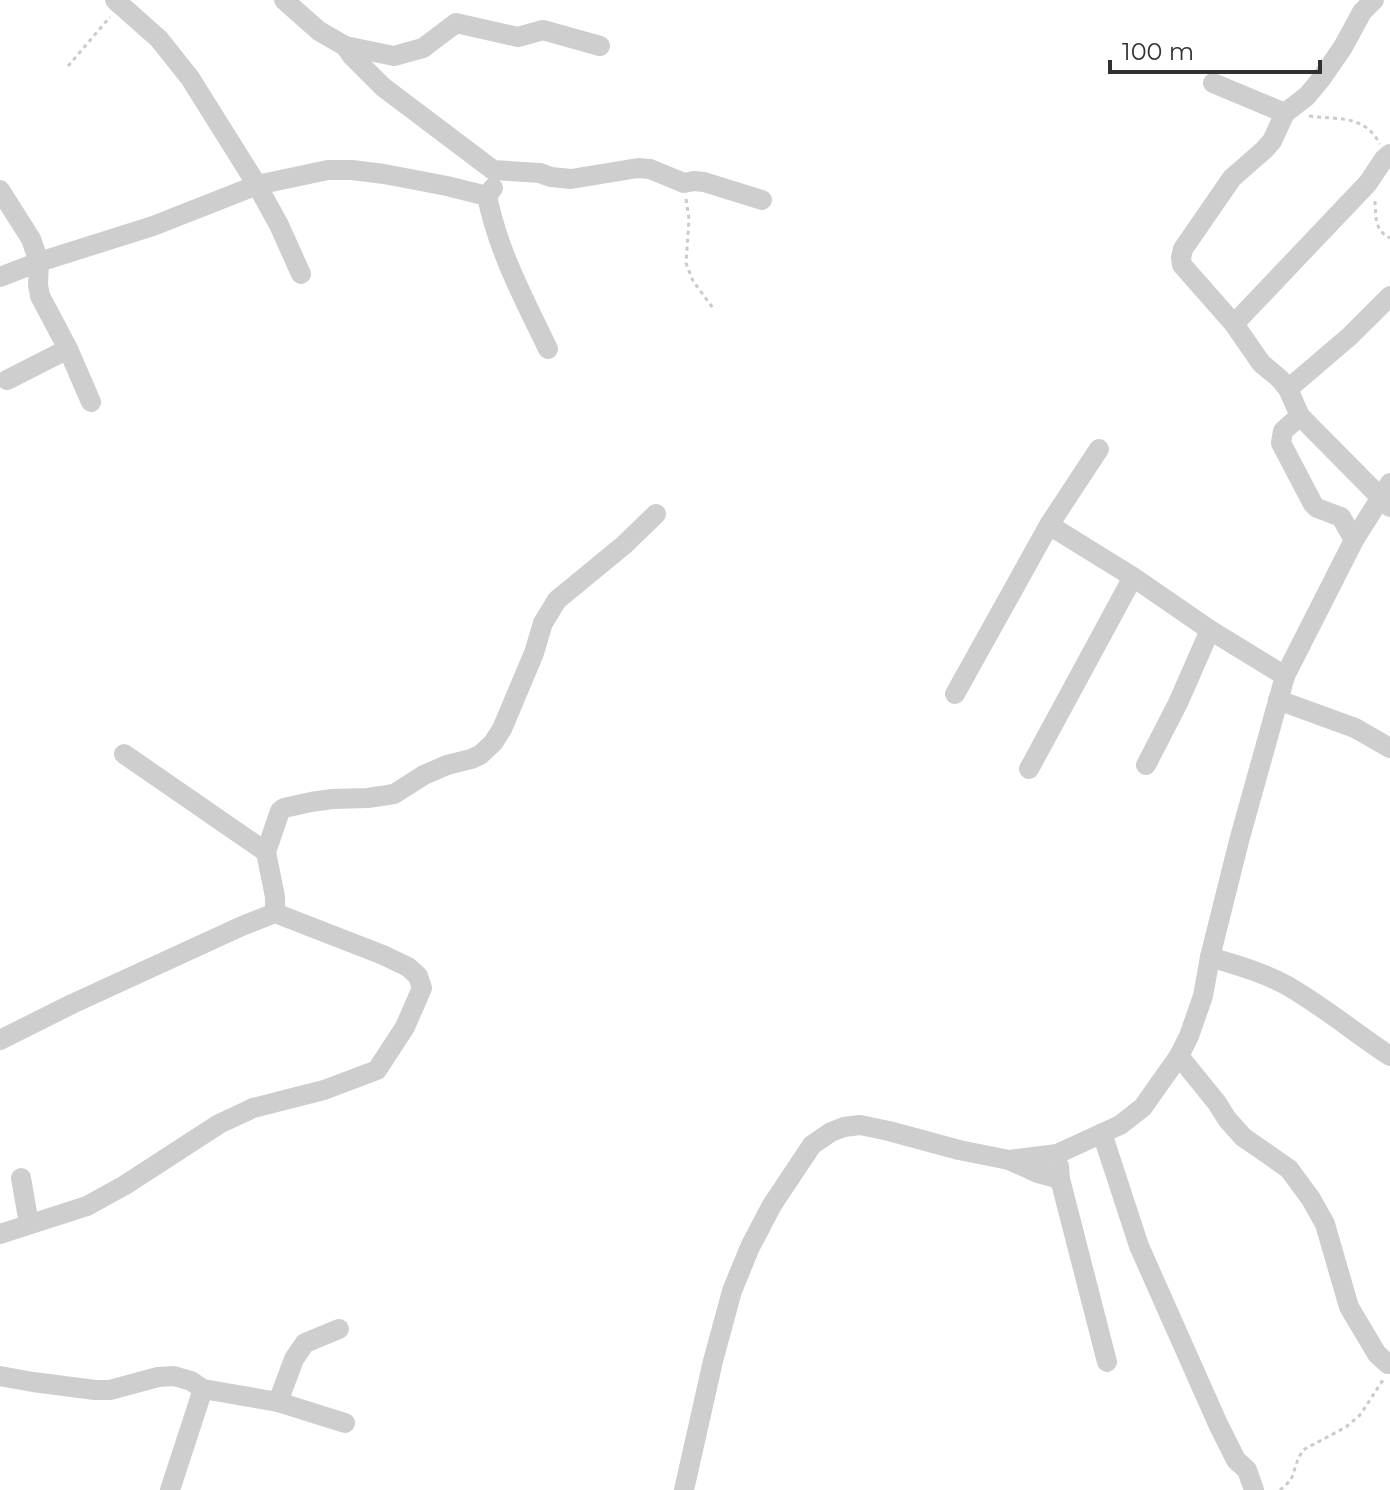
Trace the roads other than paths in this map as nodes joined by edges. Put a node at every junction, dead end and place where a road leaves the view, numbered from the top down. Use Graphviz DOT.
graph roads {
  1 [pos="284,0"];
  2 [pos="1374,0"];
  3 [pos="118,2"];
  4 [pos="600,46"];
  5 [pos="370,61"];
  6 [pos="1213,83"];
  7 [pos="1285,113"];
  8 [pos="1387,157"];
  9 [pos="493,170"];
  10 [pos="257,185"];
  11 [pos="0,190"];
  12 [pos="487,196"];
  13 [pos="762,200"];
  14 [pos="39,262"];
  15 [pos="301,274"];
  16 [pos="0,277"];
  17 [pos="1390,296"];
  18 [pos="1234,324"];
  19 [pos="68,349"];
  20 [pos="548,349"];
  21 [pos="7,380"];
  22 [pos="1288,389"];
  23 [pos="91,402"];
  24 [pos="1300,416"];
  25 [pos="1099,449"];
  26 [pos="1387,496"];
  27 [pos="656,514"];
  28 [pos="1049,525"];
  29 [pos="1354,540"];
  30 [pos="1133,577"];
  31 [pos="1210,630"];
  32 [pos="1285,676"];
  33 [pos="955,694"];
  34 [pos="1278,700"];
  35 [pos="1390,748"];
  36 [pos="124,754"];
  37 [pos="1146,765"];
  38 [pos="1029,769"];
  39 [pos="266,852"];
  40 [pos="275,913"];
  41 [pos="1210,957"];
  42 [pos="0,1040"];
  43 [pos="1179,1056"];
  44 [pos="1390,1056"];
  45 [pos="1102,1133"];
  46 [pos="1057,1154"];
  47 [pos="1009,1160"];
  48 [pos="21,1178"];
  49 [pos="1060,1179"];
  50 [pos="29,1224"];
  51 [pos="0,1234"];
  52 [pos="339,1329"];
  53 [pos="1107,1362"];
  54 [pos="1388,1369"];
  55 [pos="0,1376"];
  56 [pos="203,1389"];
  57 [pos="278,1402"];
  58 [pos="345,1423"];
  59 [pos="170,1490"];
  60 [pos="684,1490"];
  61 [pos="1254,1490"];
  1 -- 5 [label="street"];
  2 -- 7 [label="street"];
  3 -- 10 [label="street"];
  4 -- 5 [label="street"];
  5 -- 9 [label="street"];
  6 -- 7 [label="street"];
  7 -- 18 [label="street"];
  8 -- 18 [label="street"];
  9 -- 12 [label="street"];
  9 -- 13 [label="street"];
  10 -- 12 [label="street"];
  10 -- 14 [label="street"];
  10 -- 15 [label="street"];
  11 -- 14 [label="street"];
  12 -- 20 [label="street"];
  14 -- 16 [label="street"];
  14 -- 19 [label="street"];
  17 -- 22 [label="street"];
  18 -- 22 [label="street"];
  19 -- 21 [label="street"];
  19 -- 23 [label="street"];
  22 -- 24 [label="street"];
  24 -- 26 [label="street"];
  24 -- 29 [label="street"];
  25 -- 28 [label="street"];
  26 -- 29 [label="street"];
  27 -- 39 [label="street"];
  28 -- 30 [label="street"];
  28 -- 33 [label="street"];
  29 -- 32 [label="street"];
  30 -- 31 [label="street"];
  30 -- 38 [label="street"];
  31 -- 32 [label="street"];
  31 -- 37 [label="street"];
  32 -- 34 [label="street"];
  34 -- 35 [label="street"];
  34 -- 41 [label="street"];
  36 -- 39 [label="street"];
  39 -- 40 [label="street"];
  40 -- 42 [label="street"];
  40 -- 50 [label="street"];
  41 -- 43 [label="street"];
  41 -- 44 [label="street"];
  43 -- 45 [label="street"];
  43 -- 54 [label="street"];
  45 -- 46 [label="street"];
  45 -- 61 [label="street"];
  46 -- 47 [label="street"];
  46 -- 49 [label="street"];
  47 -- 49 [label="street"];
  47 -- 60 [label="street"];
  48 -- 50 [label="street"];
  49 -- 53 [label="street"];
  50 -- 51 [label="street"];
  52 -- 57 [label="street"];
  55 -- 56 [label="street"];
  56 -- 57 [label="street"];
  56 -- 59 [label="street"];
  57 -- 58 [label="street"];
}
